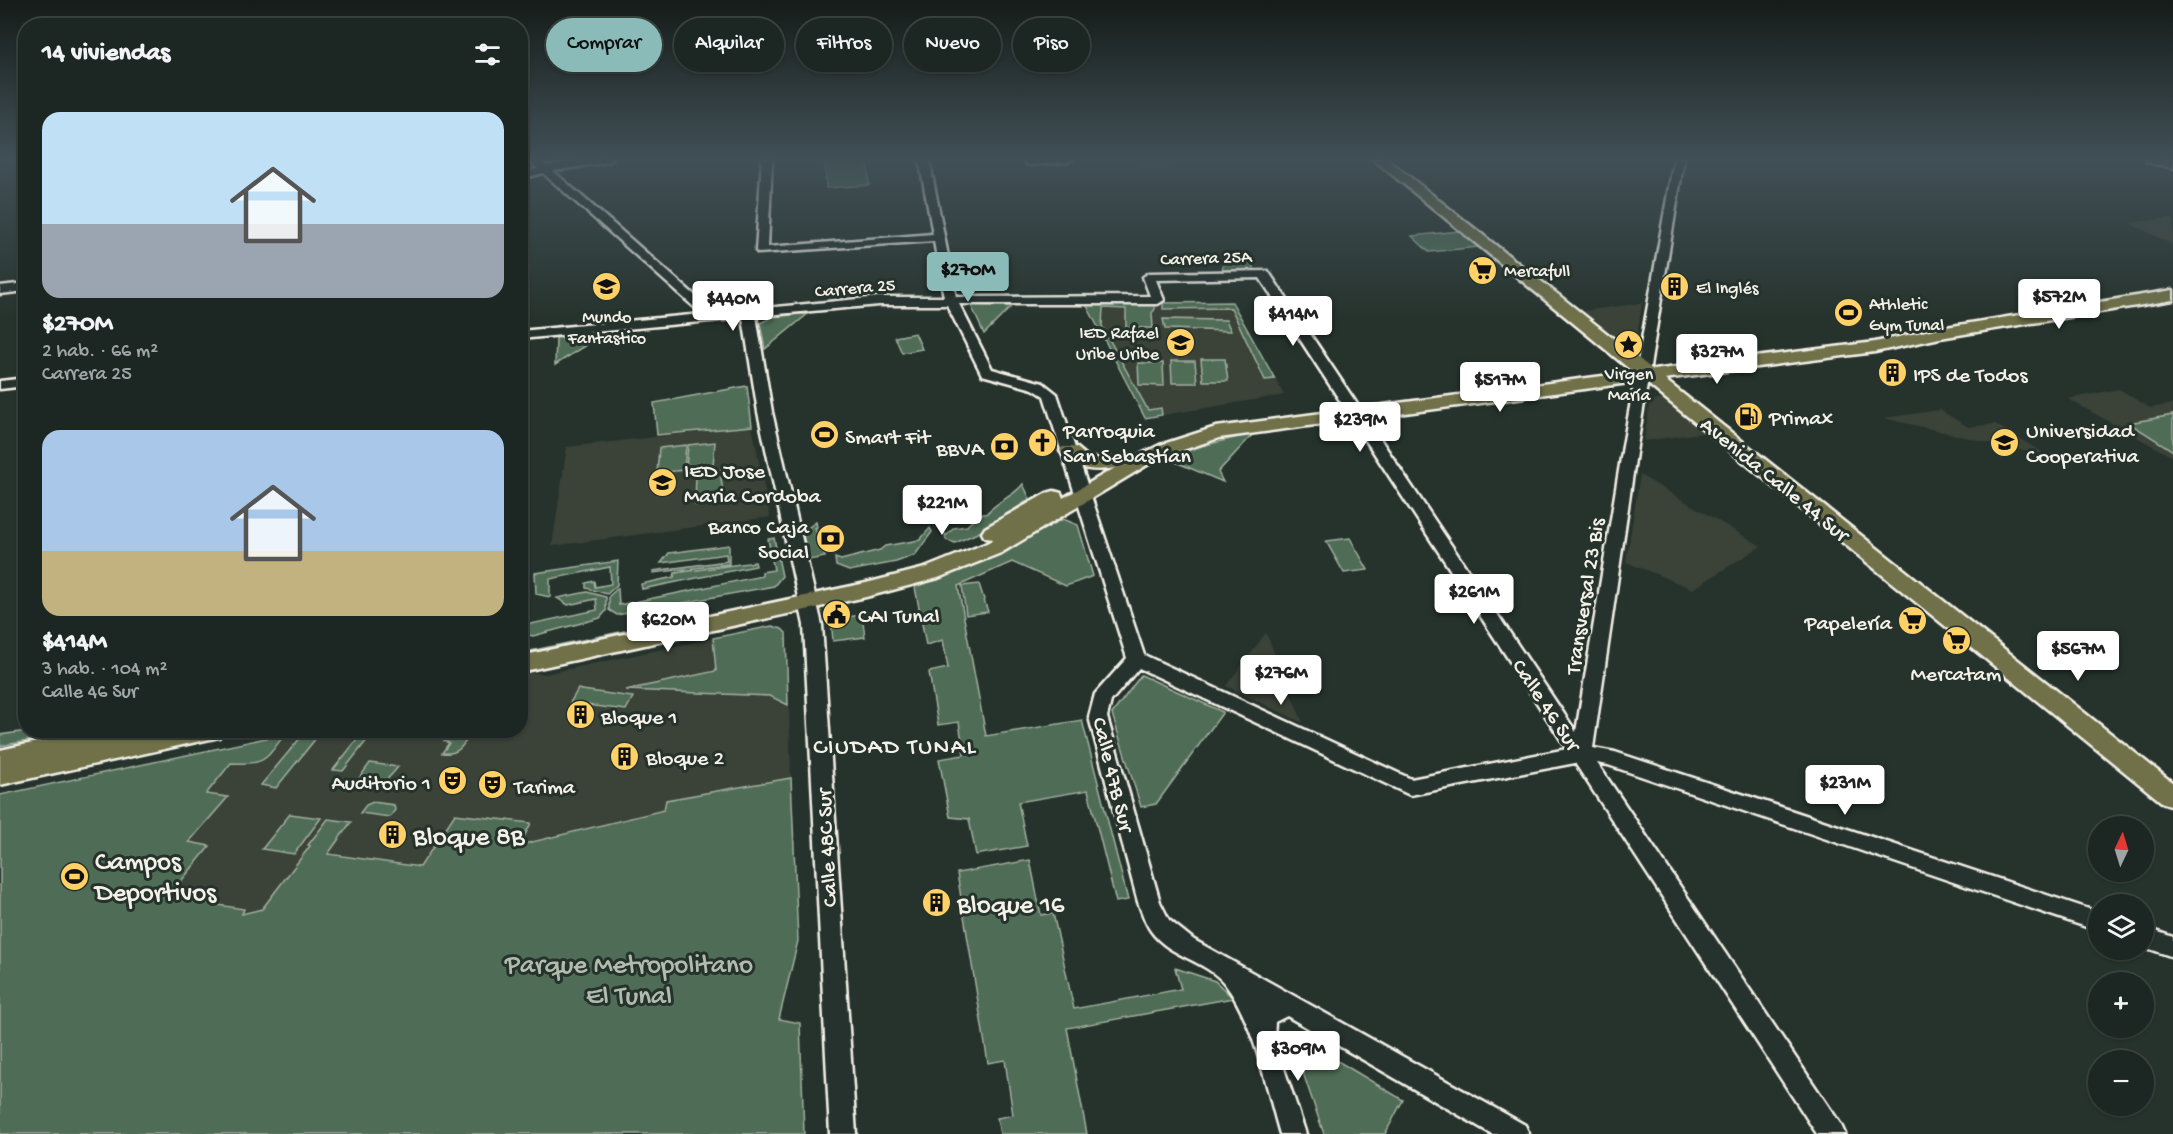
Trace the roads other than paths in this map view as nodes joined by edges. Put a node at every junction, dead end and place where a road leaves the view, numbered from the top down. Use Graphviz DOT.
graph roads {
  1 [pos="594,212"];
  2 [pos="764,212"];
  3 [pos="934,212"];
  4 [pos="1446,212"];
  5 [pos="1452,212"];
  6 [pos="1669,212"];
  7 [pos="939,237"];
  8 [pos="1264,274"];
  9 [pos="18,288"];
  10 [pos="2173,289"];
  11 [pos="0,290"];
  12 [pos="2173,294"];
  13 [pos="1158,300"];
  14 [pos="951,301"];
  15 [pos="749,315"];
  16 [pos="714,318"];
  17 [pos="528,334"];
  18 [pos="1646,371"];
  19 [pos="1612,381"];
  20 [pos="18,383"];
  21 [pos="0,385"];
  22 [pos="1638,395"];
  23 [pos="1350,408"];
  24 [pos="1069,451"];
  25 [pos="1111,463"];
  26 [pos="1081,489"];
  27 [pos="806,596"];
  28 [pos="528,648"];
  29 [pos="1136,659"];
  30 [pos="528,662"];
  31 [pos="102,738"];
  32 [pos="173,738"];
  33 [pos="1582,754"];
  34 [pos="0,760"];
  35 [pos="0,776"];
  36 [pos="2173,783"];
  37 [pos="2173,797"];
  38 [pos="2088,919"];
  39 [pos="2154,940"];
  40 [pos="2173,947"];
  41 [pos="1219,965"];
  42 [pos="1289,1004"];
  43 [pos="1263,1043"];
  44 [pos="843,1134"];
  45 [pos="1293,1134"];
  46 [pos="1516,1134"];
  47 [pos="1832,1134"];
  1 -- 16 [label="street"];
  2 -- 7 [label="street"];
  3 -- 7 [label="street"];
  4 -- 18 [label="main road, Avenida Calle 44 Sur"];
  5 -- 18 [label="main road, Avenida Calle 44 Sur"];
  6 -- 18 [label="street, Transversal 23 Bis"];
  7 -- 14 [label="street"];
  8 -- 13 [label="street, Carrera 25A"];
  8 -- 23 [label="street, Calle 46 Sur"];
  9 -- 11 [label="street"];
  10 -- 18 [label="main road"];
  12 -- 18 [label="main road"];
  13 -- 14 [label="street, Carrera 25"];
  14 -- 15 [label="street, Carrera 25"];
  14 -- 24 [label="street"];
  15 -- 16 [label="street, Carrera 25"];
  15 -- 27 [label="street, Calle 48C Sur"];
  16 -- 17 [label="street, Carrera 25"];
  18 -- 19 [label="main road"];
  18 -- 22 [label="street, Transversal 23 Bis"];
  18 -- 23 [label="main road"];
  18 -- 36 [label="main road, Avenida Calle 44 Sur"];
  18 -- 37 [label="main road, Avenida Calle 44 Sur"];
  19 -- 22 [label="main road"];
  19 -- 23 [label="main road"];
  20 -- 21 [label="street"];
  22 -- 33 [label="street, Transversal 23 Bis"];
  23 -- 25 [label="main road"];
  23 -- 26 [label="main road"];
  23 -- 33 [label="street, Calle 46 Sur"];
  24 -- 25 [label="main road"];
  24 -- 26 [label="street"];
  25 -- 26 [label="main road"];
  26 -- 27 [label="main road"];
  26 -- 29 [label="street"];
  27 -- 28 [label="main road"];
  27 -- 30 [label="main road"];
  27 -- 44 [label="street, Calle 48C Sur"];
  29 -- 33 [label="street"];
  29 -- 41 [label="street, Calle 47B Sur"];
  31 -- 34 [label="main road"];
  32 -- 35 [label="main road"];
  33 -- 38 [label="street"];
  33 -- 47 [label="street, Calle 46 Sur"];
  39 -- 40 [label="street"];
  41 -- 42 [label="street"];
  41 -- 43 [label="street, Calle 47B Sur"];
  42 -- 43 [label="street"];
  42 -- 46 [label="street"];
  43 -- 45 [label="street, Calle 47B Sur"];
}
